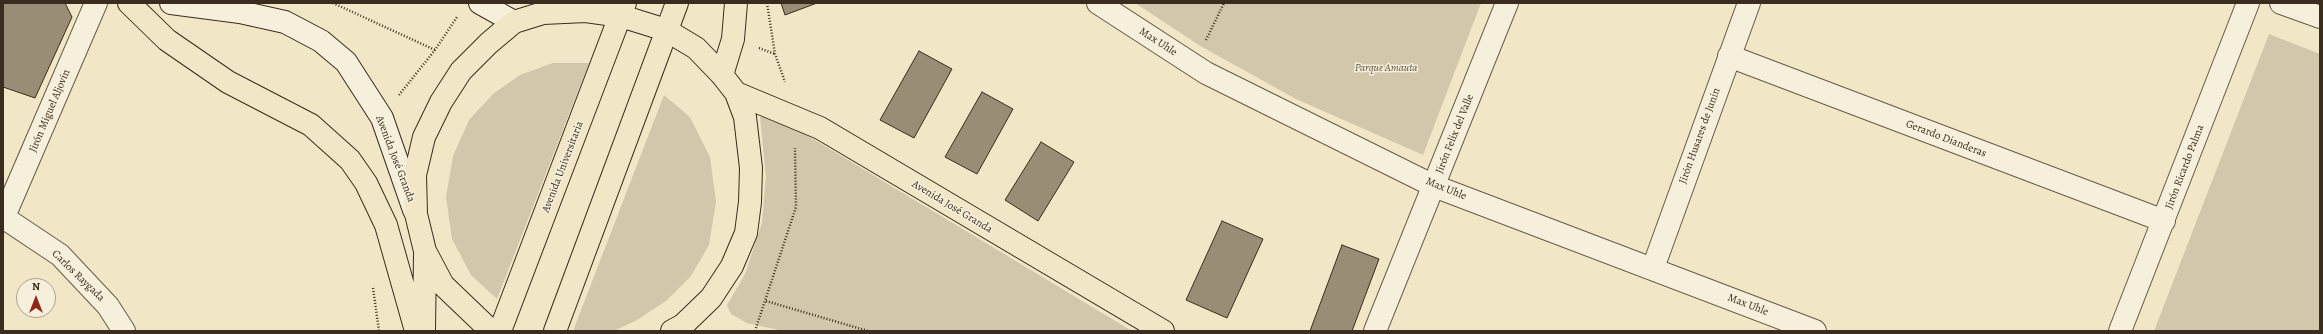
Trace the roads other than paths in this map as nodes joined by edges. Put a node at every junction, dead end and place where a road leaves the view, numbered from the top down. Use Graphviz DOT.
graph roads {
  1 [pos="96,3"];
  2 [pos="129,3"];
  3 [pos="171,3"];
  4 [pos="480,3"];
  5 [pos="677,3"];
  6 [pos="736,3"];
  7 [pos="1098,3"];
  8 [pos="1507,3"];
  9 [pos="1749,3"];
  10 [pos="2248,3"];
  11 [pos="2281,3"];
  12 [pos="545,8"];
  13 [pos="623,10"];
  14 [pos="2320,17"];
  15 [pos="514,22"];
  16 [pos="666,30"];
  17 [pos="1729,56"];
  18 [pos="722,75"];
  19 [pos="736,93"];
  20 [pos="1434,186"];
  21 [pos="416,214"];
  22 [pos="3,218"];
  23 [pos="2164,221"];
  24 [pos="425,251"];
  25 [pos="1653,268"];
  26 [pos="124,331"];
  27 [pos="416,331"];
  28 [pos="424,331"];
  29 [pos="491,331"];
  30 [pos="500,331"];
  31 [pos="555,331"];
  32 [pos="672,331"];
  33 [pos="1163,331"];
  34 [pos="1375,331"];
  35 [pos="1815,331"];
  36 [pos="2120,331"];
  1 -- 22 [label="street, Jirón Miguel Aljovín"];
  2 -- 27 [label="main road"];
  3 -- 21 [label="street, Avenida José Granda"];
  4 -- 15 [label="street"];
  5 -- 16 [label="main road"];
  6 -- 18 [label="main road"];
  7 -- 20 [label="street, Max Uhle"];
  8 -- 20 [label="street, Jirón Felix del Valle"];
  9 -- 17 [label="street, Jirón Husares de Junin"];
  10 -- 23 [label="street, Jirón Ricardo Palma"];
  11 -- 14 [label="street"];
  12 -- 13 [label="main road"];
  12 -- 15 [label="main road"];
  13 -- 16 [label="main road"];
  13 -- 30 [label="main road, Avenida Universitaria"];
  15 -- 21 [label="main road"];
  16 -- 18 [label="main road"];
  16 -- 31 [label="main road"];
  17 -- 23 [label="street, Gerardo Dianderas"];
  17 -- 25 [label="street, Jirón Husares de Junin"];
  18 -- 19 [label="main road"];
  19 -- 32 [label="main road"];
  19 -- 33 [label="main road, Avenida José Granda"];
  20 -- 25 [label="street, Max Uhle"];
  20 -- 34 [label="street, Jirón Felix del Valle"];
  21 -- 24 [label="main road"];
  22 -- 26 [label="street, Carlos Raygada"];
  23 -- 36 [label="street, Jirón Ricardo Palma"];
  24 -- 28 [label="main road"];
  24 -- 29 [label="main road"];
  25 -- 35 [label="street, Max Uhle"];
}
